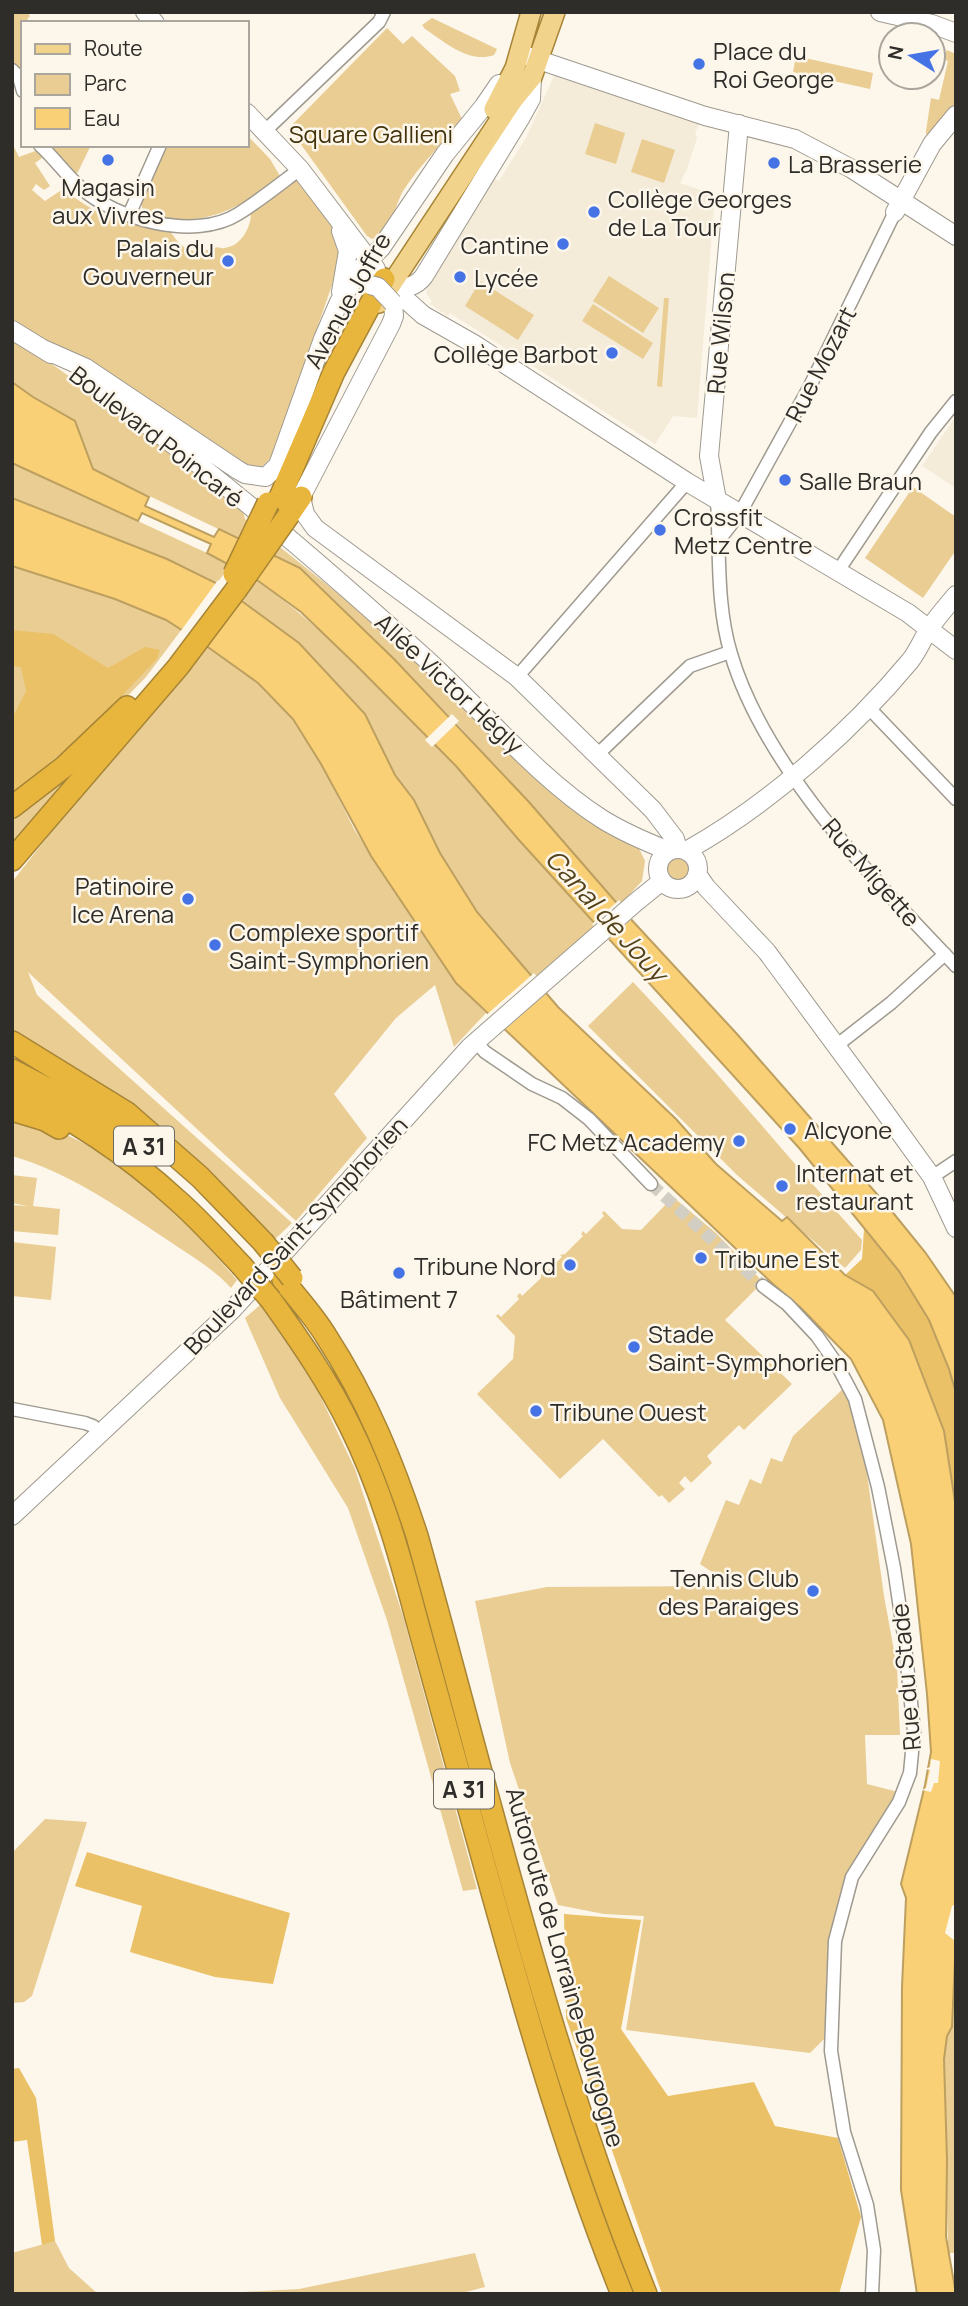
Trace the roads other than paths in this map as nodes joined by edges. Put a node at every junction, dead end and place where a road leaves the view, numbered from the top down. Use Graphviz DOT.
graph roads {
  1 [pos="384,12"];
  2 [pos="531,12"];
  3 [pos="555,12"];
  4 [pos="880,12"];
  5 [pos="912,15"];
  6 [pos="954,32"];
  7 [pos="519,53"];
  8 [pos="536,68"];
  9 [pos="248,114"];
  10 [pos="956,116"];
  11 [pos="739,124"];
  12 [pos="265,131"];
  13 [pos="42,147"];
  14 [pos="159,147"];
  15 [pos="300,169"];
  16 [pos="897,206"];
  17 [pos="332,212"];
  18 [pos="129,215"];
  19 [pos="956,236"];
  20 [pos="389,291"];
  21 [pos="342,297"];
  22 [pos="424,315"];
  23 [pos="12,330"];
  24 [pos="43,349"];
  25 [pos="956,401"];
  26 [pos="278,465"];
  27 [pos="687,482"];
  28 [pos="301,497"];
  29 [pos="717,500"];
  30 [pos="276,512"];
  31 [pos="740,513"];
  32 [pos="719,540"];
  33 [pos="838,571"];
  34 [pos="956,595"];
  35 [pos="929,629"];
  36 [pos="956,650"];
  37 [pos="730,652"];
  38 [pos="174,664"];
  39 [pos="517,677"];
  40 [pos="869,708"];
  41 [pos="598,754"];
  42 [pos="792,776"];
  43 [pos="956,799"];
  44 [pos="12,807"];
  45 [pos="40,831"];
  46 [pos="12,860"];
  47 [pos="678,862"];
  48 [pos="12,871"];
  49 [pos="726,909"];
  50 [pos="945,954"];
  51 [pos="955,965"];
  52 [pos="479,1039"];
  53 [pos="12,1042"];
  54 [pos="836,1045"];
  55 [pos="12,1070"];
  56 [pos="12,1090"];
  57 [pos="12,1110"];
  58 [pos="956,1161"];
  59 [pos="932,1177"];
  60 [pos="651,1184"];
  61 [pos="177,1200"];
  62 [pos="956,1228"];
  63 [pos="260,1245"];
  64 [pos="763,1286"];
  65 [pos="12,1409"];
  66 [pos="100,1433"];
  67 [pos="12,1516"];
  68 [pos="622,2294"];
  69 [pos="646,2294"];
  70 [pos="872,2294"];
  1 -- 12 [label="street"];
  2 -- 7 [label="main road, Avenue Joffre"];
  3 -- 8 [label="main road, Avenue Joffre"];
  4 -- 5 [label="street"];
  5 -- 6 [label="street"];
  7 -- 8 [label="street"];
  7 -- 20 [label="main road, Avenue Joffre"];
  8 -- 11 [label="street"];
  8 -- 20 [label="main road, Avenue Joffre"];
  8 -- 20 [label="street, Avenue Joffre"];
  9 -- 12 [label="street"];
  10 -- 16 [label="street"];
  11 -- 16 [label="street"];
  11 -- 29 [label="street, Rue Wilson"];
  12 -- 15 [label="street"];
  13 -- 18 [label="street"];
  14 -- 18 [label="street"];
  15 -- 17 [label="street"];
  15 -- 18 [label="street"];
  16 -- 19 [label="street"];
  16 -- 31 [label="street, Rue Mozart"];
  17 -- 20 [label="street"];
  17 -- 21 [label="street, Avenue Joffre"];
  20 -- 21 [label="street"];
  20 -- 22 [label="street"];
  20 -- 22 [label="street, Avenue Joffre"];
  20 -- 28 [label="street, Avenue Joffre"];
  20 -- 30 [label="highway, Avenue Joffre"];
  21 -- 26 [label="street, Avenue Joffre"];
  22 -- 27 [label="street"];
  23 -- 24 [label="street, Boulevard Poincaré"];
  24 -- 26 [label="street, Boulevard Poincaré"];
  24 -- 30 [label="street, Boulevard Poincaré"];
  25 -- 33 [label="street"];
  26 -- 30 [label="highway"];
  27 -- 29 [label="street"];
  27 -- 39 [label="street"];
  28 -- 30 [label="highway"];
  28 -- 39 [label="street"];
  29 -- 31 [label="street"];
  29 -- 32 [label="street, Rue Migette"];
  30 -- 38 [label="highway, bridge"];
  30 -- 47 [label="street, Allée Victor Hégly"];
  31 -- 32 [label="street, Rue Mozart"];
  31 -- 33 [label="street"];
  32 -- 37 [label="street, Rue Migette"];
  33 -- 35 [label="street"];
  34 -- 35 [label="street, Boulevard Saint-Symphorien"];
  35 -- 36 [label="street"];
  35 -- 40 [label="street, Boulevard Saint-Symphorien"];
  37 -- 41 [label="street"];
  37 -- 42 [label="street, Rue Migette"];
  38 -- 44 [label="highway"];
  38 -- 45 [label="highway"];
  39 -- 41 [label="street"];
  40 -- 42 [label="street, Boulevard Saint-Symphorien"];
  40 -- 43 [label="street"];
  41 -- 47 [label="street"];
  42 -- 47 [label="street, Boulevard Saint-Symphorien"];
  42 -- 50 [label="street, Rue Migette"];
  45 -- 46 [label="highway"];
  45 -- 48 [label="highway"];
  47 -- 49 [label="street"];
  47 -- 49 [label="street, Allée Victor Hégly"];
  47 -- 52 [label="street, Boulevard Saint-Symphorien"];
  49 -- 54 [label="street"];
  50 -- 51 [label="street, Rue Migette"];
  50 -- 54 [label="street"];
  52 -- 60 [label="street"];
  52 -- 66 [label="street, Boulevard Saint-Symphorien"];
  53 -- 63 [label="highway"];
  54 -- 59 [label="street"];
  55 -- 63 [label="highway, A 31"];
  56 -- 61 [label="highway, Autoroute de Lorraine-Bourgogne / A 31"];
  57 -- 61 [label="highway"];
  58 -- 59 [label="street"];
  59 -- 62 [label="street"];
  61 -- 68 [label="highway, Autoroute de Lorraine-Bourgogne / A 31, bridge"];
  63 -- 69 [label="highway, Autoroute de Lorraine-Bourgogne / A 31, bridge"];
  64 -- 70 [label="street, Rue du Stade"];
  65 -- 66 [label="street"];
  66 -- 67 [label="street, Boulevard Saint-Symphorien"];
}
